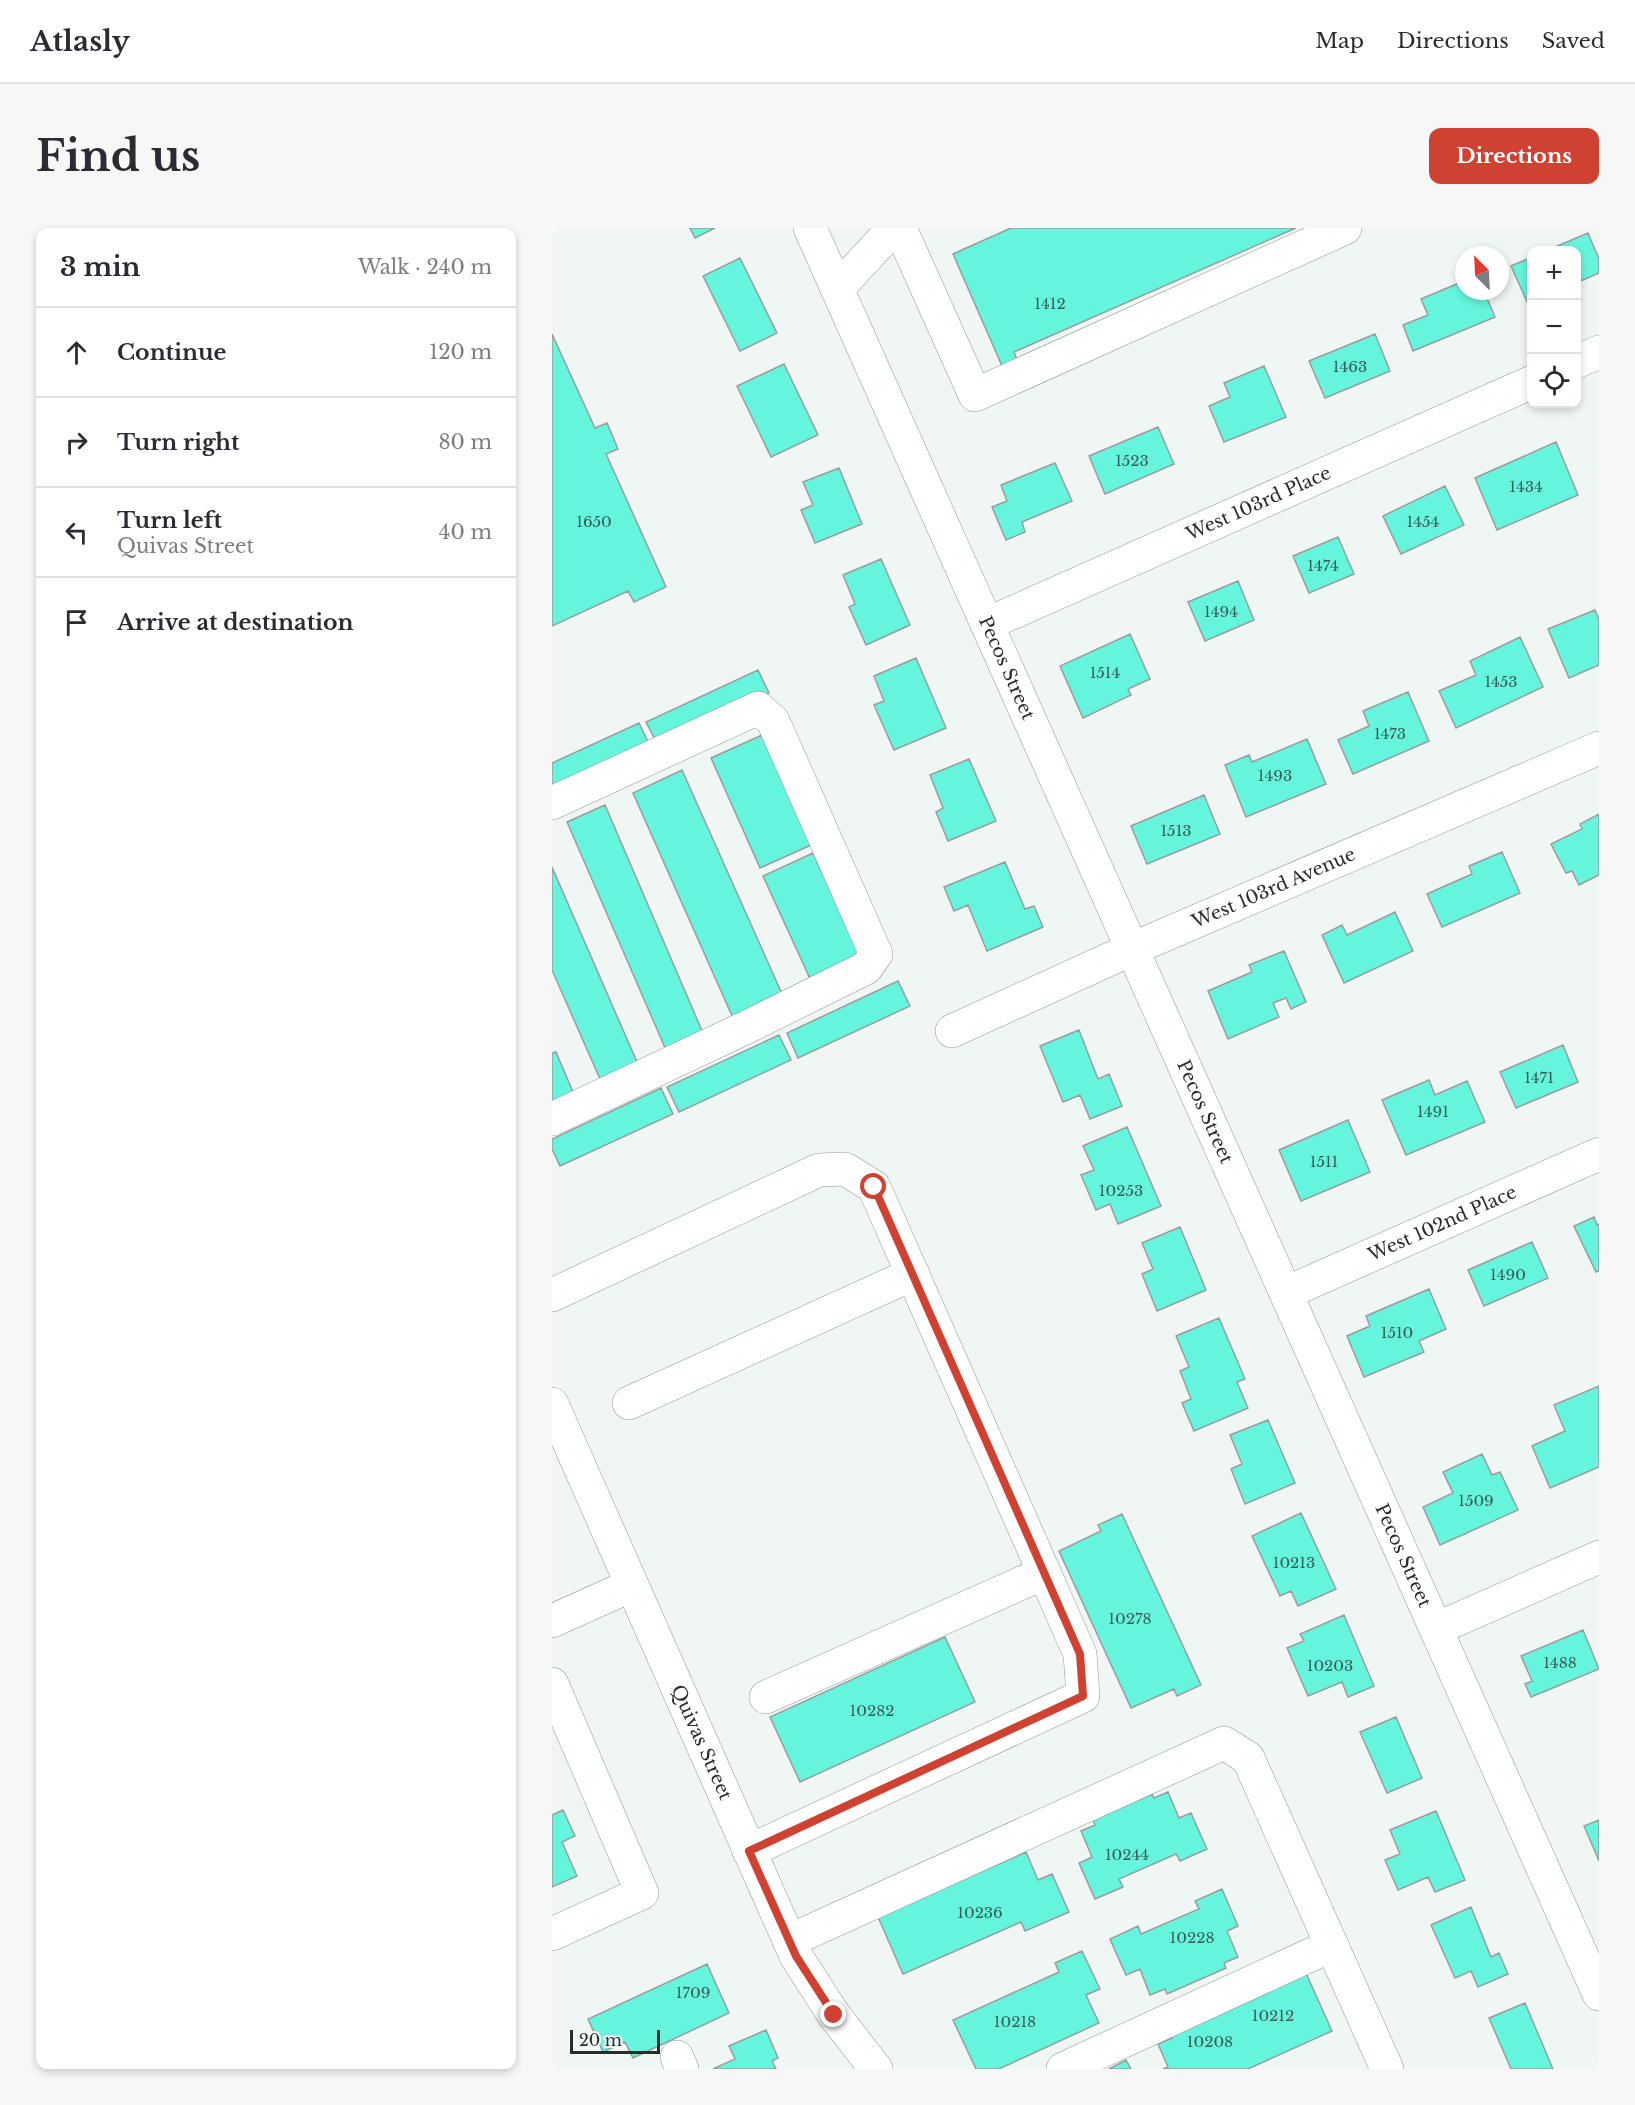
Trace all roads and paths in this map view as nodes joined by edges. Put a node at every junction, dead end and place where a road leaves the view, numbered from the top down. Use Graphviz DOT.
graph roads {
  1 [pos="810,228"];
  2 [pos="894,228"];
  3 [pos="900,228"];
  4 [pos="1345,228"];
  5 [pos="837,289"];
  6 [pos="1599,352"];
  7 [pos="1581,360"];
  8 [pos="1527,384"];
  9 [pos="987,624"];
  10 [pos="1599,748"];
  11 [pos="552,803"];
  12 [pos="1132,949"];
  13 [pos="952,1031"];
  14 [pos="552,1119"];
  15 [pos="1599,1154"];
  16 [pos="913,1274"];
  17 [pos="1286,1293"];
  18 [pos="552,1295"];
  19 [pos="629,1402"];
  20 [pos="552,1404"];
  21 [pos="1599,1557"];
  22 [pos="1044,1573"];
  23 [pos="632,1585"];
  24 [pos="552,1621"];
  25 [pos="1436,1629"];
  26 [pos="552,1684"];
  27 [pos="766,1697"];
  28 [pos="749,1851"];
  29 [pos="552,1934"];
  30 [pos="789,1941"];
  31 [pos="1332,1945"];
  32 [pos="1591,1956"];
  33 [pos="1599,1994"];
  34 [pos="876,2069"];
  35 [pos="1063,2069"];
  36 [pos="1387,2069"];
  1 -- 5 [label="street, Pecos Street"];
  2 -- 5 [label="street"];
  3 -- 4 [label="street"];
  5 -- 9 [label="street, Pecos Street"];
  6 -- 7 [label="street"];
  8 -- 9 [label="street, West 103rd Place"];
  9 -- 12 [label="street, Pecos Street"];
  10 -- 12 [label="street, West 103rd Avenue"];
  11 -- 14 [label="street"];
  12 -- 13 [label="street, West 103rd Avenue"];
  12 -- 17 [label="street, Pecos Street"];
  15 -- 17 [label="street, West 102nd Place"];
  16 -- 18 [label="street"];
  16 -- 19 [label="street"];
  16 -- 22 [label="street"];
  17 -- 25 [label="street, Pecos Street"];
  20 -- 23 [label="street, Quivas Street"];
  21 -- 25 [label="street"];
  22 -- 27 [label="street"];
  22 -- 28 [label="street"];
  23 -- 24 [label="street"];
  23 -- 28 [label="street, Quivas Street"];
  25 -- 32 [label="street, Pecos Street"];
  26 -- 29 [label="street"];
  28 -- 30 [label="street, Quivas Street"];
  30 -- 31 [label="street"];
  30 -- 34 [label="street, Quivas Street"];
  31 -- 35 [label="street"];
  31 -- 36 [label="street"];
  32 -- 33 [label="street, Pecos Street"];
}
